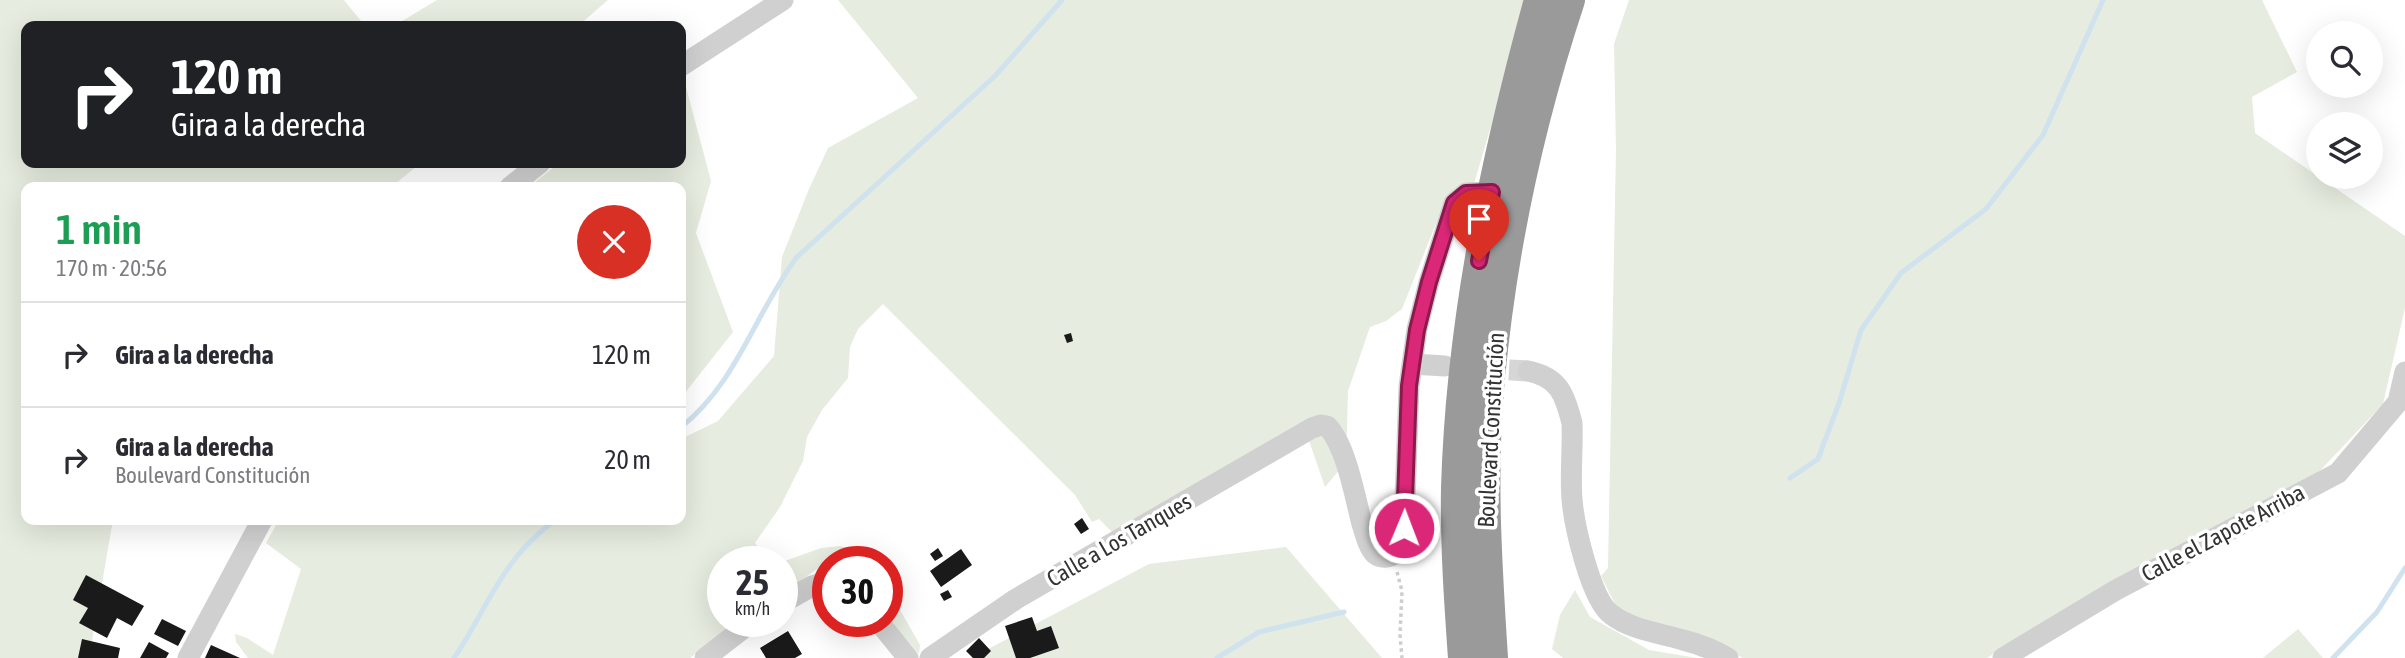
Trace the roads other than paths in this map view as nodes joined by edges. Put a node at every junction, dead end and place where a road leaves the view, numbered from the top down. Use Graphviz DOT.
graph roads {
  1 [pos="783,0"];
  2 [pos="1541,0"];
  3 [pos="1569,0"];
  4 [pos="686,63"];
  5 [pos="534,168"];
  6 [pos="516,182"];
  7 [pos="1492,192"];
  8 [pos="1412,365"];
  9 [pos="1445,366"];
  10 [pos="1528,371"];
  11 [pos="2405,372"];
  12 [pos="259,525"];
  13 [pos="732,637"];
  14 [pos="891,637"];
  15 [pos="188,658"];
  16 [pos="705,658"];
  17 [pos="908,658"];
  18 [pos="930,658"];
  19 [pos="1464,658"];
  20 [pos="1492,658"];
  21 [pos="1728,658"];
  22 [pos="2003,658"];
  1 -- 4 [label="street"];
  2 -- 7 [label="highway, Boulevard Constitución"];
  3 -- 20 [label="highway, Boulevard Constitución"];
  5 -- 6 [label="street"];
  7 -- 8 [label="street"];
  7 -- 19 [label="highway, Boulevard Constitución"];
  8 -- 9 [label="street"];
  8 -- 18 [label="street, Calle a Los Tanques"];
  10 -- 21 [label="street"];
  11 -- 22 [label="street, Calle el Zapote Arriba"];
  12 -- 15 [label="street"];
  13 -- 16 [label="street"];
  14 -- 17 [label="street"];
}
